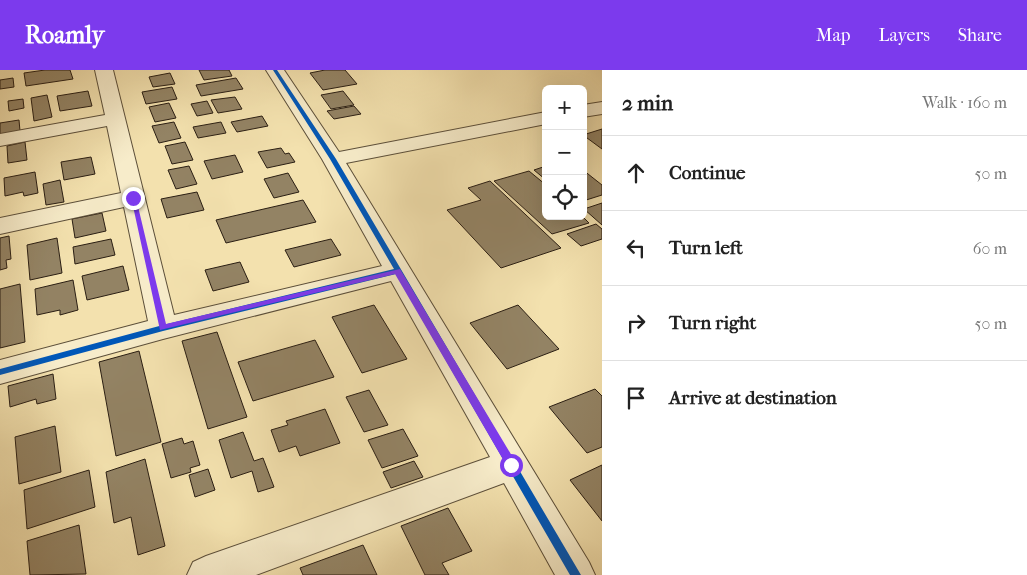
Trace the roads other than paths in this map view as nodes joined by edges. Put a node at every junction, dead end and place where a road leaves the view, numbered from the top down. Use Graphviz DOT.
graph roads {
  1 [pos="104,70"];
  2 [pos="275,70"];
  3 [pos="602,108"];
  4 [pos="587,110"];
  5 [pos="116,119"];
  6 [pos="542,119"];
  7 [pos="0,140"];
  8 [pos="333,158"];
  9 [pos="133,198"];
  10 [pos="0,226"];
  11 [pos="397,271"];
  12 [pos="163,328"];
  13 [pos="0,372"];
  14 [pos="511,465"];
  15 [pos="206,575"];
  16 [pos="576,575"];
  1 -- 5 [label="street"];
  2 -- 8 [label="street"];
  3 -- 4 [label="street"];
  5 -- 7 [label="street"];
  5 -- 9 [label="street"];
  6 -- 8 [label="street"];
  8 -- 11 [label="street"];
  9 -- 10 [label="street"];
  9 -- 12 [label="street"];
  11 -- 12 [label="street"];
  11 -- 14 [label="street"];
  12 -- 13 [label="street"];
  14 -- 15 [label="street"];
  14 -- 16 [label="street"];
}
